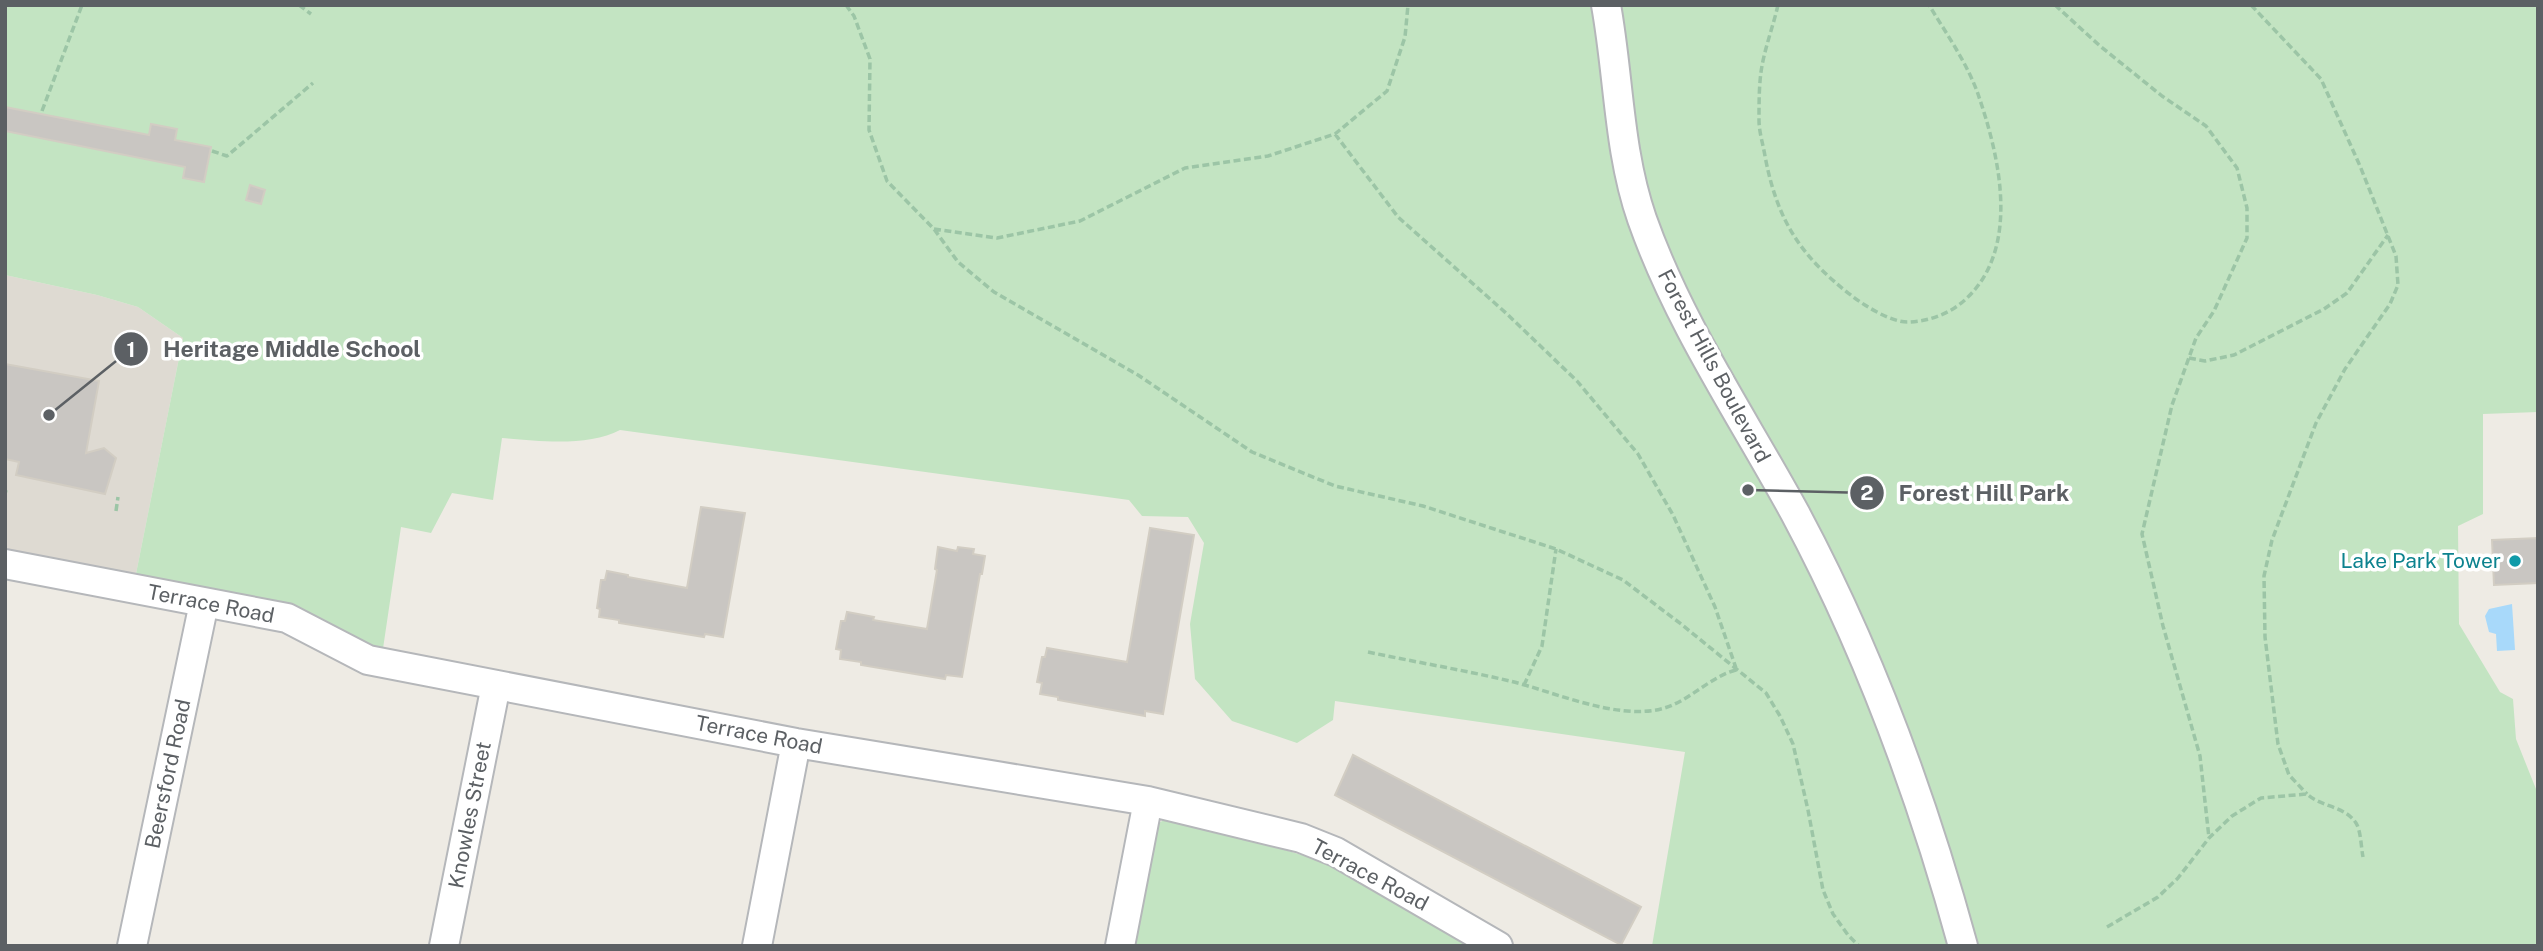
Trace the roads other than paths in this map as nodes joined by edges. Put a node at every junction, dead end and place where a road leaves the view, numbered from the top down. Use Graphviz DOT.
graph roads {
  1 [pos="1606,5"];
  2 [pos="5,564"];
  3 [pos="204,603"];
  4 [pos="496,685"];
  5 [pos="796,743"];
  6 [pos="1148,801"];
  7 [pos="132,946"];
  8 [pos="444,946"];
  9 [pos="757,946"];
  10 [pos="1120,946"];
  11 [pos="1498,946"];
  12 [pos="1964,946"];
  1 -- 12 [label="street, Forest Hills Boulevard"];
  2 -- 3 [label="street, Terrace Road"];
  3 -- 4 [label="street, Terrace Road"];
  3 -- 7 [label="street, Beersford Road"];
  4 -- 5 [label="street, Terrace Road"];
  4 -- 8 [label="street, Knowles Street"];
  5 -- 6 [label="street, Terrace Road"];
  5 -- 9 [label="street"];
  6 -- 10 [label="street"];
  6 -- 11 [label="street, Terrace Road"];
}
